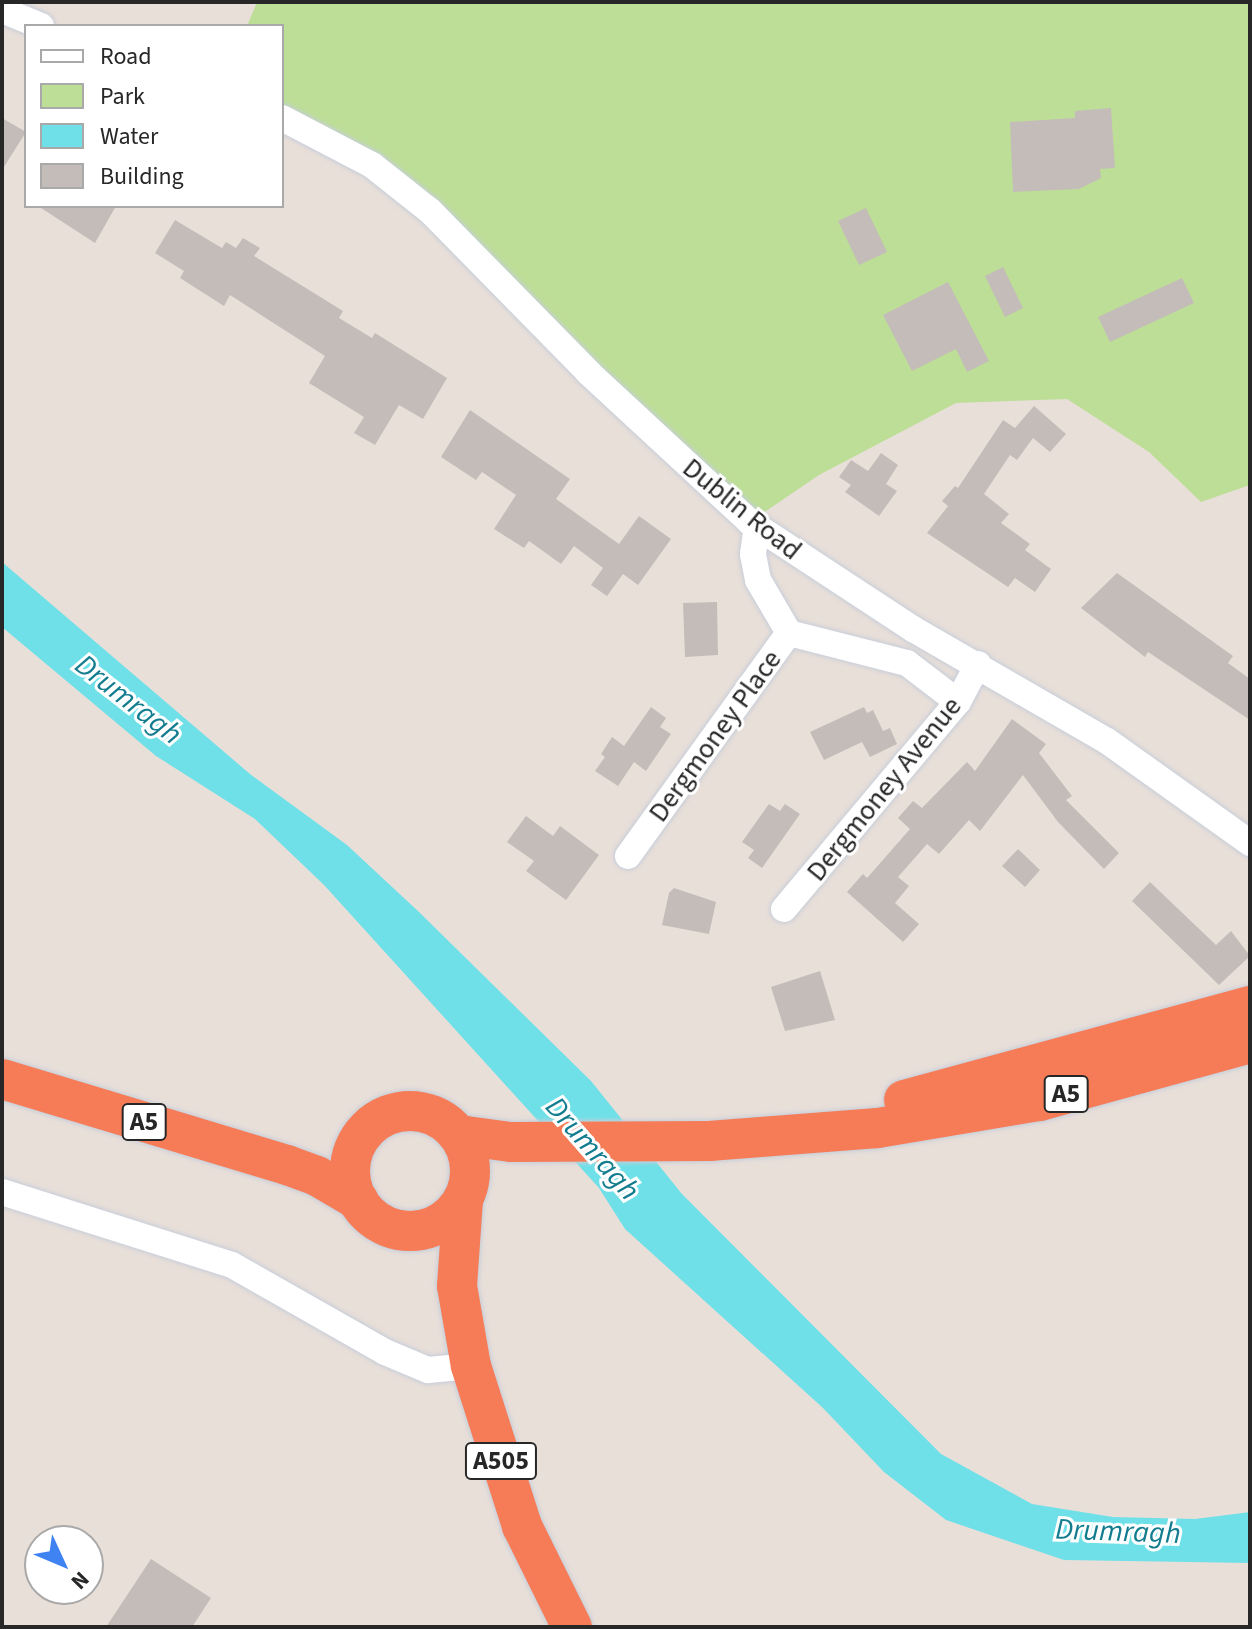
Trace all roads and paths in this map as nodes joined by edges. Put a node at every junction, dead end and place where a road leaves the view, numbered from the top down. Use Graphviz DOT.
graph roads {
  1 [pos="2,10"];
  2 [pos="36,24"];
  3 [pos="284,119"];
  4 [pos="757,526"];
  5 [pos="789,633"];
  6 [pos="978,664"];
  7 [pos="958,702"];
  8 [pos="1248,836"];
  9 [pos="628,856"];
  10 [pos="784,909"];
  11 [pos="1250,1006"];
  12 [pos="1250,1043"];
  13 [pos="2,1079"];
  14 [pos="765,1137"];
  15 [pos="356,1145"];
  16 [pos="287,1165"];
  17 [pos="464,1168"];
  18 [pos="2,1192"];
  19 [pos="358,1200"];
  20 [pos="407,1231"];
  21 [pos="457,1286"];
  22 [pos="471,1366"];
  23 [pos="572,1627"];
  1 -- 2 [label="street"];
  3 -- 4 [label="street, Dublin Road"];
  4 -- 5 [label="street, Dergmoney Place"];
  4 -- 6 [label="street, Dublin Road"];
  5 -- 7 [label="street"];
  5 -- 9 [label="street, Dergmoney Place"];
  6 -- 7 [label="street, Dergmoney Avenue"];
  6 -- 8 [label="street, Dublin Road"];
  7 -- 10 [label="street, Dergmoney Avenue"];
  11 -- 14 [label="highway"];
  12 -- 14 [label="highway, A5"];
  13 -- 16 [label="highway, A5"];
  14 -- 17 [label="highway, A5"];
  15 -- 16 [label="highway, A5"];
  15 -- 17 [label="highway, A5"];
  15 -- 19 [label="highway"];
  16 -- 19 [label="highway, A5"];
  17 -- 20 [label="highway"];
  17 -- 21 [label="highway, A505"];
  18 -- 22 [label="street"];
  19 -- 20 [label="highway, A5"];
  20 -- 21 [label="highway"];
  21 -- 22 [label="highway, A505"];
  22 -- 23 [label="highway, A505"];
}
